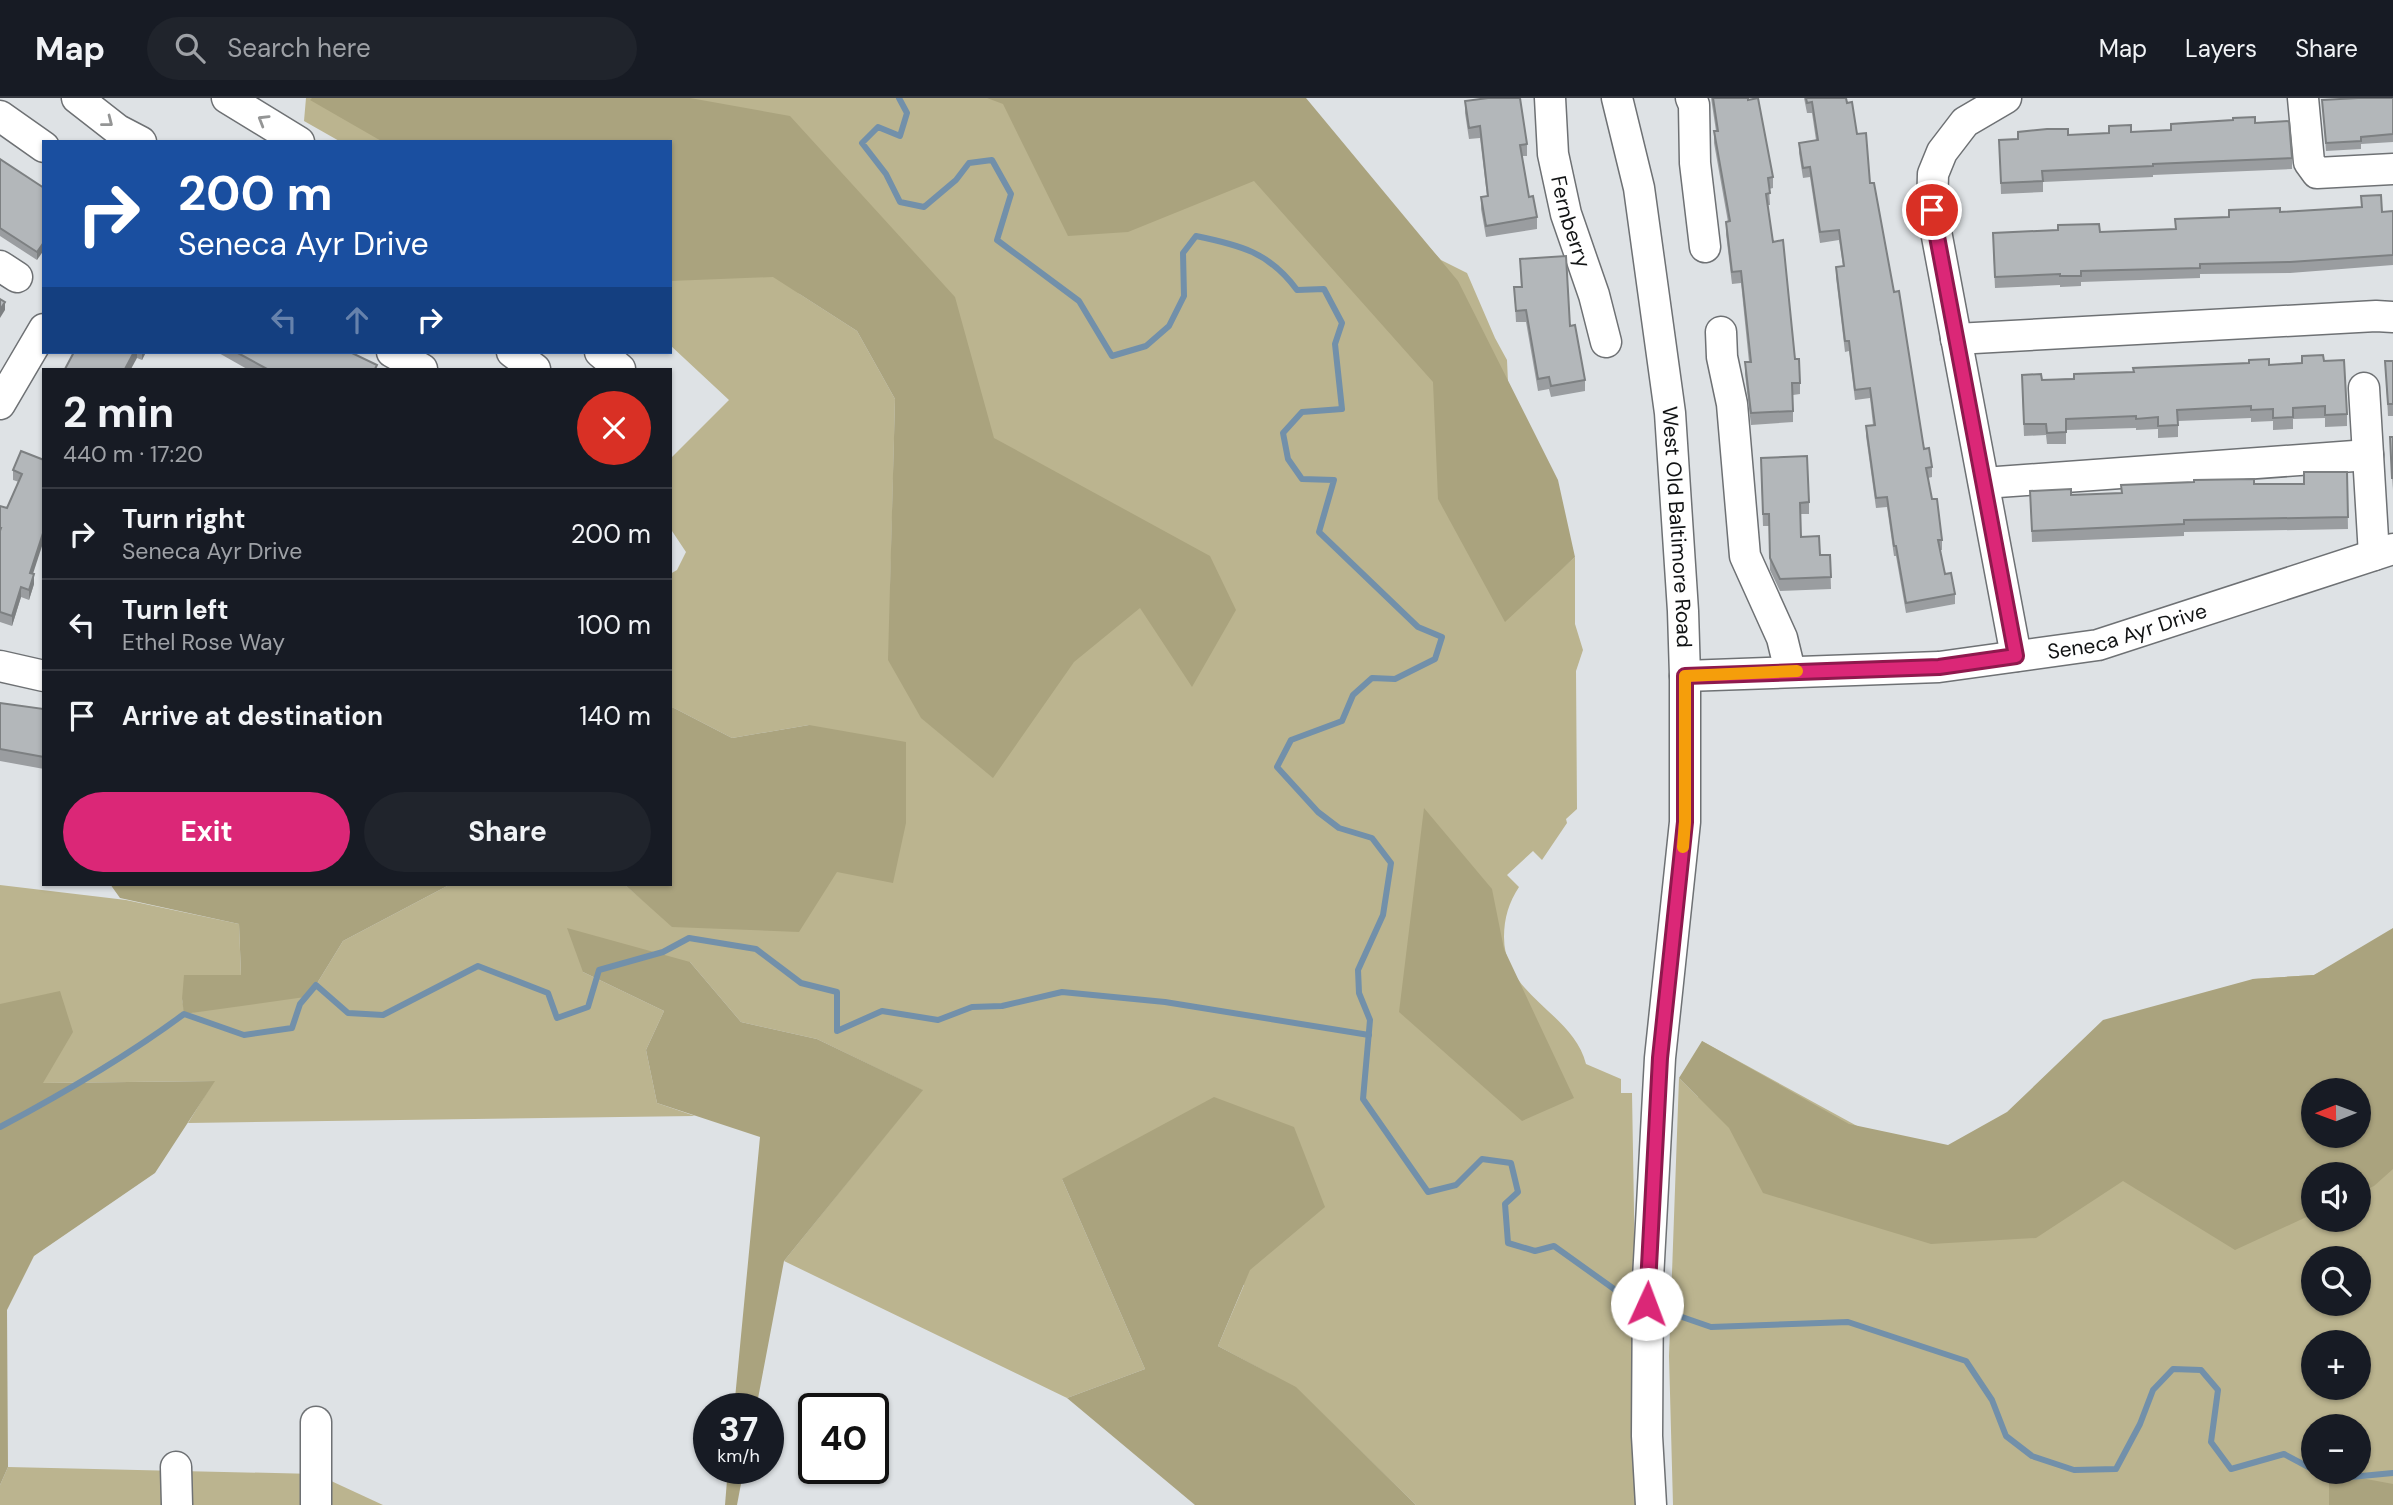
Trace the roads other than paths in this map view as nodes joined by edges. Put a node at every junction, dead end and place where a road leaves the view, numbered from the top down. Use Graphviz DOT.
graph roads {
  1 [pos="77,98"];
  2 [pos="226,98"];
  3 [pos="1550,98"];
  4 [pos="1616,98"];
  5 [pos="1691,98"];
  6 [pos="2006,98"];
  7 [pos="2303,98"];
  8 [pos="0,116"];
  9 [pos="137,140"];
  10 [pos="296,140"];
  11 [pos="42,146"];
  12 [pos="2393,169"];
  13 [pos="1705,247"];
  14 [pos="2393,317"];
  15 [pos="42,332"];
  16 [pos="1721,332"];
  17 [pos="1956,339"];
  18 [pos="1606,342"];
  19 [pos="396,354"];
  20 [pos="515,354"];
  21 [pos="602,354"];
  22 [pos="420,368"];
  23 [pos="534,368"];
  24 [pos="619,368"];
  25 [pos="2364,388"];
  26 [pos="1,402"];
  27 [pos="2368,455"];
  28 [pos="1984,483"];
  29 [pos="2383,552"];
  30 [pos="2016,656"];
  31 [pos="0,666"];
  32 [pos="1790,671"];
  33 [pos="42,676"];
  34 [pos="1685,676"];
  35 [pos="316,1422"];
  36 [pos="176,1467"];
  37 [pos="177,1505"];
  38 [pos="316,1505"];
  39 [pos="1651,1505"];
  1 -- 9 [label="street, one-way"];
  10 -- 2 [label="street, one-way"];
  3 -- 18 [label="street, Fernberry"];
  4 -- 34 [label="street, West Old Baltimore Road"];
  5 -- 13 [label="street"];
  6 -- 17 [label="street"];
  7 -- 12 [label="street"];
  8 -- 11 [label="street"];
  14 -- 17 [label="street"];
  15 -- 26 [label="street"];
  16 -- 32 [label="street"];
  17 -- 28 [label="street"];
  19 -- 22 [label="street"];
  20 -- 23 [label="street"];
  21 -- 24 [label="street"];
  25 -- 27 [label="street"];
  27 -- 28 [label="street"];
  27 -- 29 [label="street"];
  28 -- 30 [label="street"];
  29 -- 30 [label="street, Seneca Ayr Drive"];
  30 -- 32 [label="street, Seneca Ayr Drive"];
  31 -- 33 [label="street"];
  32 -- 34 [label="street, Seneca Ayr Drive"];
  34 -- 39 [label="street, West Old Baltimore Road"];
  35 -- 38 [label="street"];
  36 -- 37 [label="street"];
}
